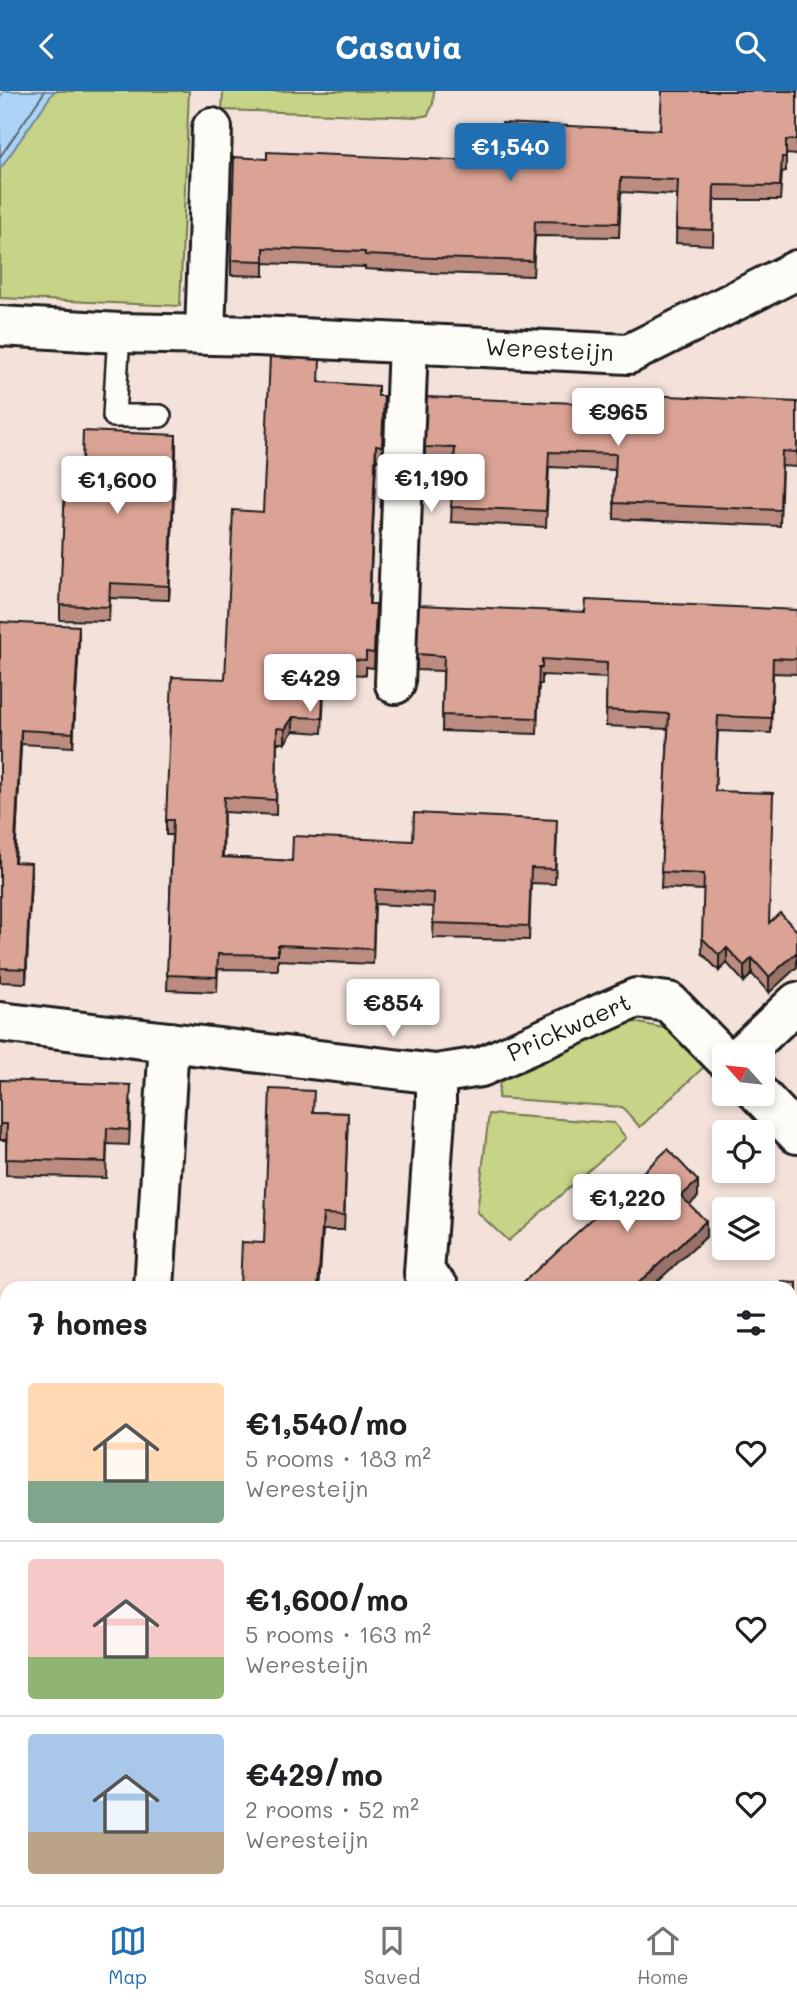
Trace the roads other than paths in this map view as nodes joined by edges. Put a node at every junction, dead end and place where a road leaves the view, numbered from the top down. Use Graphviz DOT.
graph roads {
  1 [pos="212,128"];
  2 [pos="796,272"];
  3 [pos="0,326"];
  4 [pos="119,333"];
  5 [pos="205,334"];
  6 [pos="408,343"];
  7 [pos="160,417"];
  8 [pos="396,684"];
  9 [pos="797,1002"];
  10 [pos="0,1022"];
  11 [pos="169,1042"];
  12 [pos="754,1043"];
  13 [pos="712,1046"];
  14 [pos="436,1073"];
  15 [pos="770,1106"];
  16 [pos="797,1134"];
  17 [pos="154,1281"];
  18 [pos="432,1281"];
  1 -- 5 [label="street"];
  2 -- 6 [label="street, Weresteijn"];
  3 -- 4 [label="street, Weresteijn"];
  4 -- 5 [label="street, Weresteijn"];
  4 -- 7 [label="lane"];
  5 -- 6 [label="street, Weresteijn"];
  6 -- 8 [label="street"];
  9 -- 12 [label="street"];
  10 -- 11 [label="street, Prickwaert"];
  11 -- 14 [label="street, Prickwaert"];
  11 -- 17 [label="street"];
  13 -- 14 [label="street, Prickwaert"];
  14 -- 18 [label="street"];
  15 -- 16 [label="street"];
}
